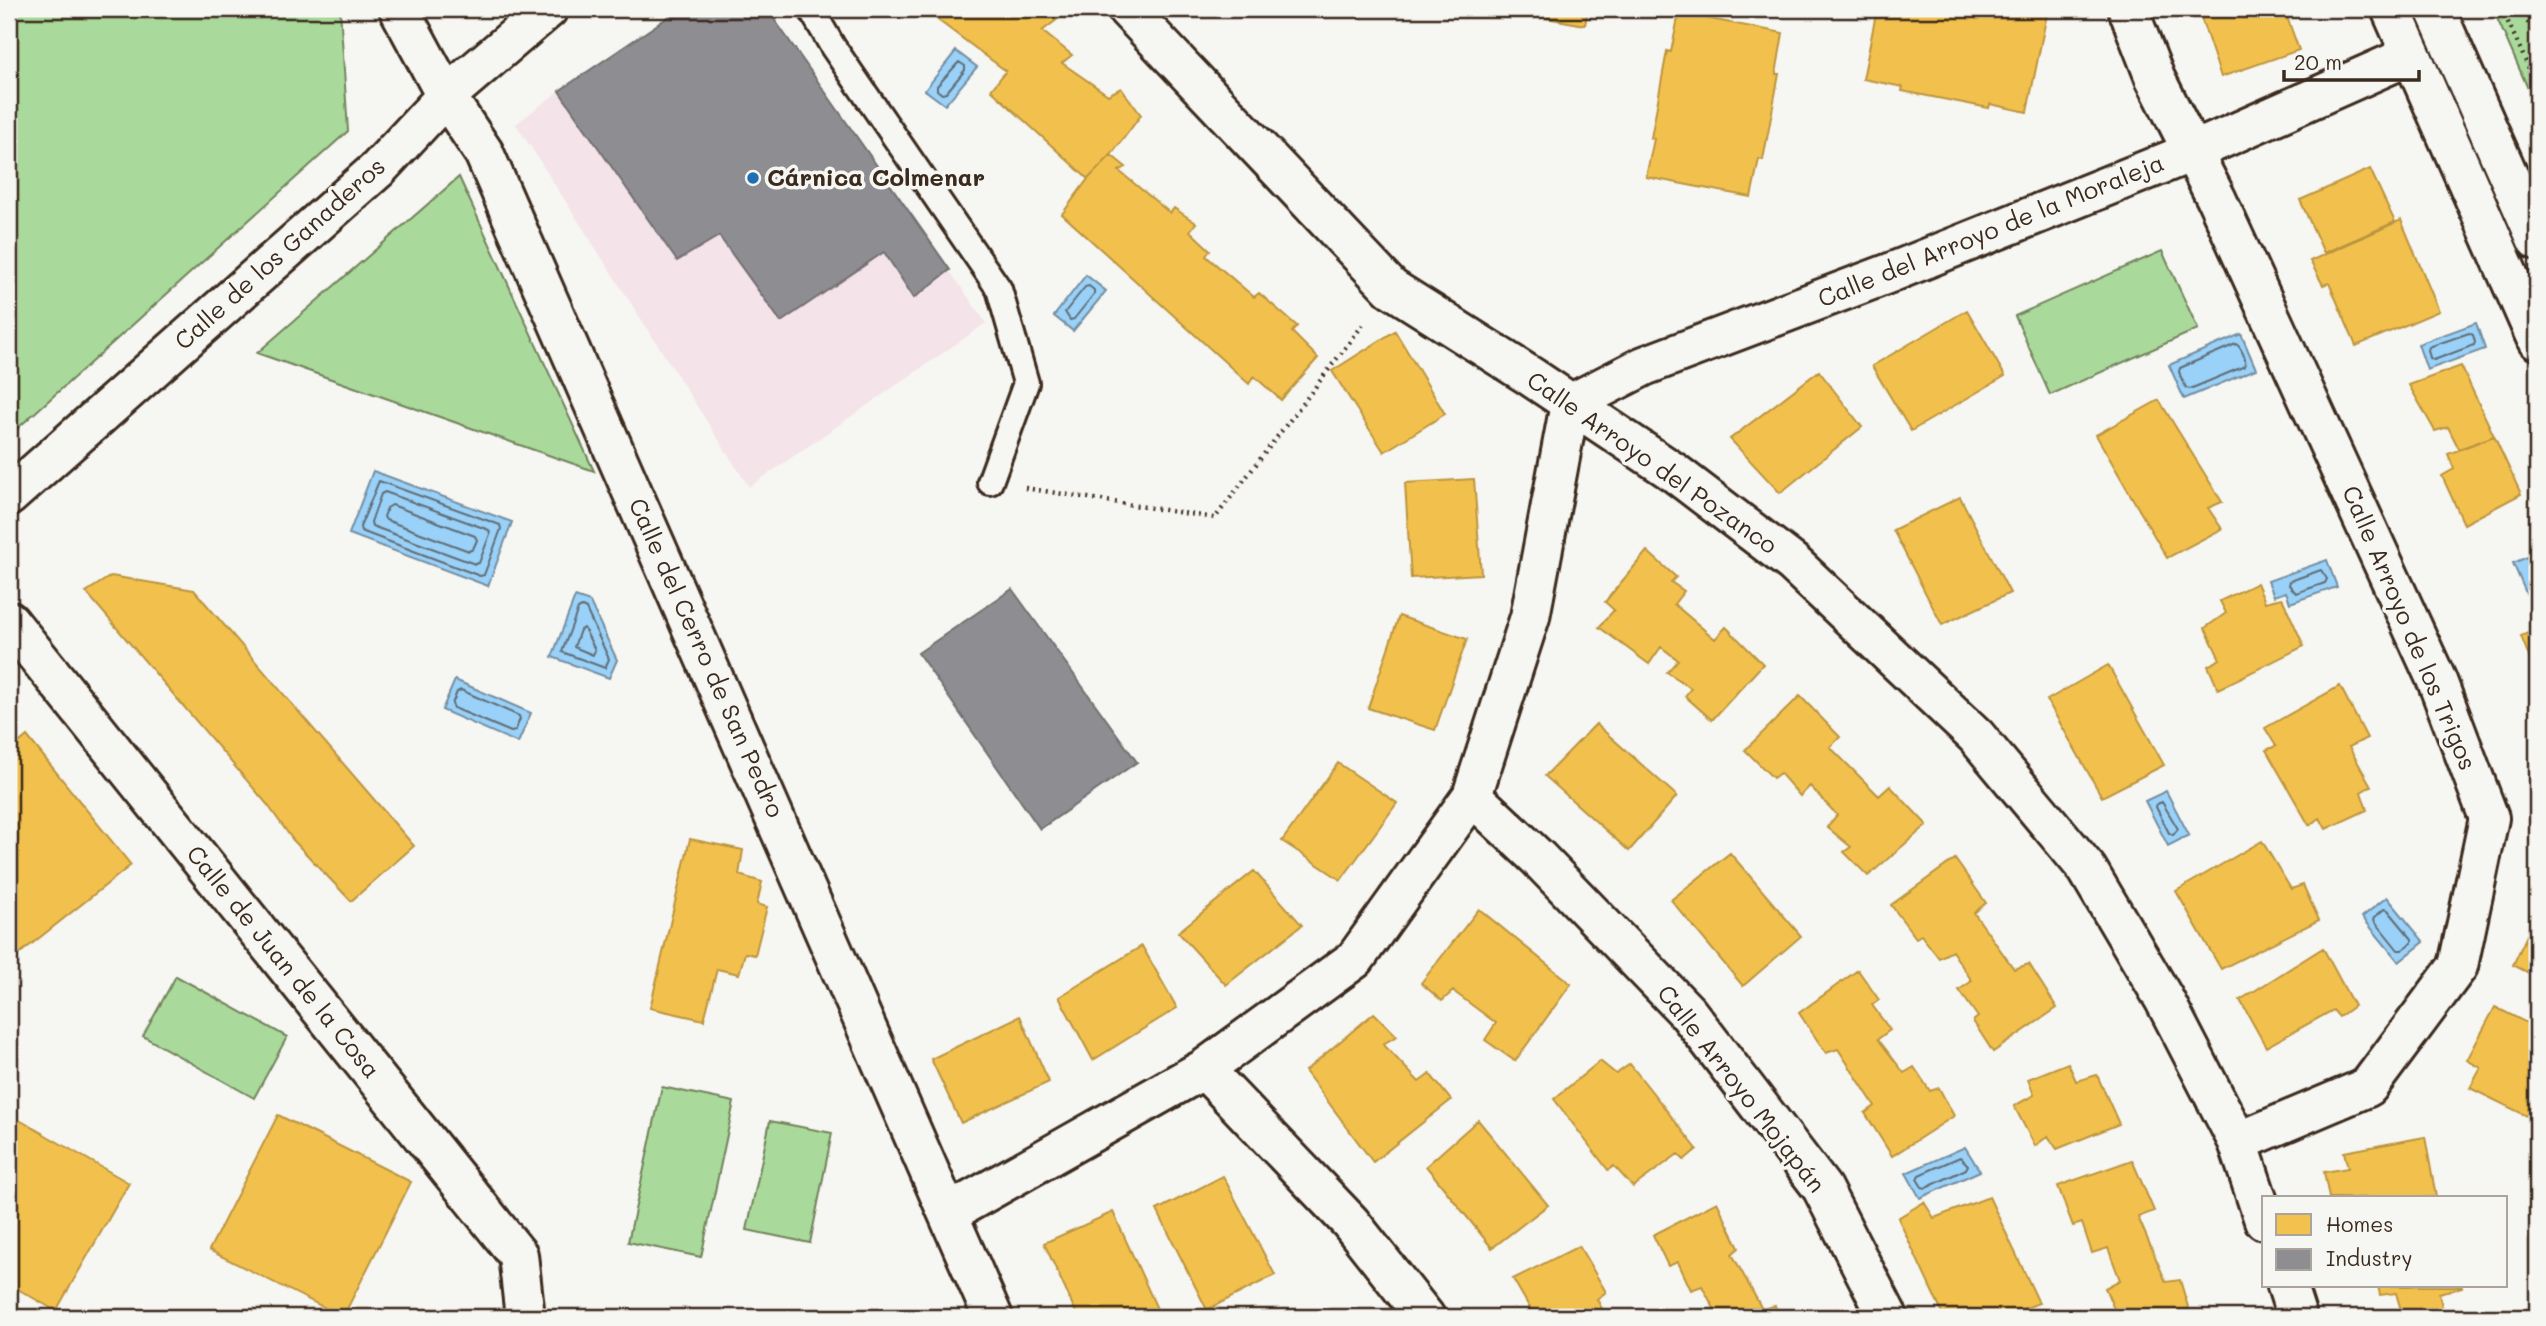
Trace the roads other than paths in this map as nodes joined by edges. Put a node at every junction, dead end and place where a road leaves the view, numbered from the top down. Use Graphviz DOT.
graph roads {
  1 [pos="399,9"];
  2 [pos="548,9"];
  3 [pos="811,9"];
  4 [pos="1127,9"];
  5 [pos="2128,9"];
  6 [pos="2391,9"];
  7 [pos="2435,9"];
  8 [pos="2411,55"];
  9 [pos="446,96"];
  10 [pos="2192,152"];
  11 [pos="2537,240"];
  12 [pos="2537,340"];
  13 [pos="1570,404"];
  14 [pos="990,482"];
  15 [pos="9,496"];
  16 [pos="9,621"];
  17 [pos="1472,796"];
  18 [pos="1204,1069"];
  19 [pos="2238,1142"];
  20 [pos="949,1213"];
  21 [pos="2262,1214"];
  22 [pos="2288,1288"];
  23 [pos="525,1317"];
  24 [pos="993,1317"];
  25 [pos="1424,1317"];
  26 [pos="1888,1317"];
  27 [pos="2297,1317"];
  1 -- 9 [label="street, Calle del Cerro de San Pedro"];
  2 -- 9 [label="street, Calle de los Ganaderos"];
  3 -- 14 [label="lane"];
  4 -- 13 [label="street, Calle Arroyo del Pozanco"];
  5 -- 10 [label="street, Calle Arroyo de los Trigos"];
  6 -- 8 [label="street"];
  7 -- 11 [label="street"];
  8 -- 10 [label="street, Calle del Arroyo de la Moraleja"];
  8 -- 12 [label="street"];
  9 -- 15 [label="street, Calle de los Ganaderos"];
  9 -- 20 [label="street, Calle del Cerro de San Pedro"];
  10 -- 13 [label="street, Calle del Arroyo de la Moraleja"];
  10 -- 19 [label="street, Calle Arroyo de los Trigos"];
  13 -- 17 [label="street"];
  13 -- 19 [label="street, Calle Arroyo del Pozanco"];
  16 -- 23 [label="street, Calle de Juan de la Cosa"];
  17 -- 18 [label="street"];
  17 -- 26 [label="street, Calle Arroyo Mojapán"];
  18 -- 20 [label="street"];
  18 -- 25 [label="street"];
  19 -- 21 [label="street, Calle Arroyo del Pozanco"];
  20 -- 24 [label="street, Calle del Cerro de San Pedro"];
  22 -- 27 [label="street"];
}
